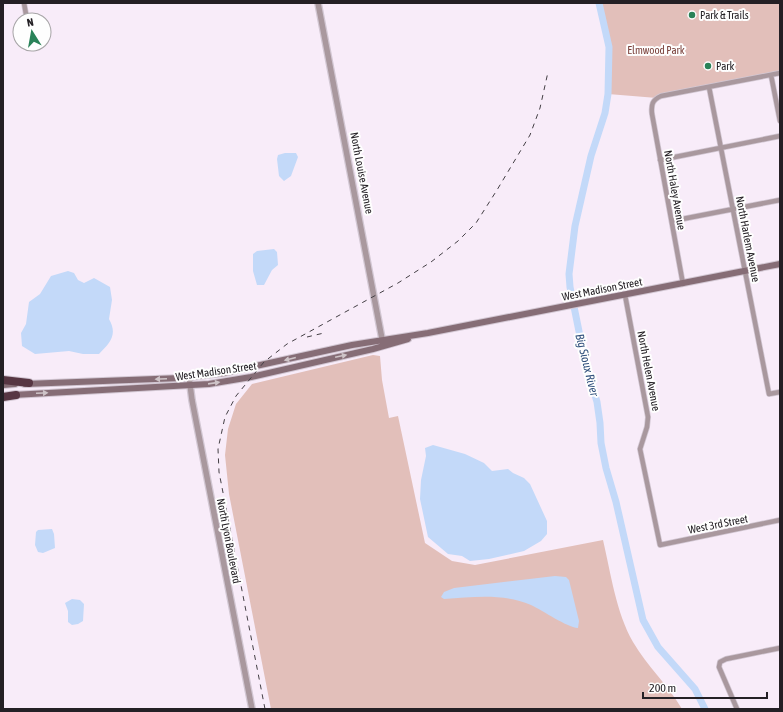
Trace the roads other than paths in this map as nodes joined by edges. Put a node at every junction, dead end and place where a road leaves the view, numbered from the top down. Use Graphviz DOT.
graph roads {
  1 [pos="318,3"];
  2 [pos="780,73"];
  3 [pos="771,75"];
  4 [pos="709,87"];
  5 [pos="780,121"];
  6 [pos="780,136"];
  7 [pos="722,148"];
  8 [pos="660,160"];
  9 [pos="780,200"];
  10 [pos="732,210"];
  11 [pos="672,221"];
  12 [pos="780,264"];
  13 [pos="745,271"];
  14 [pos="683,284"];
  15 [pos="625,295"];
  16 [pos="383,343"];
  17 [pos="189,377"];
  18 [pos="3,380"];
  19 [pos="29,383"];
  20 [pos="3,385"];
  21 [pos="190,386"];
  22 [pos="780,392"];
  23 [pos="16,394"];
  24 [pos="3,396"];
  25 [pos="780,520"];
  26 [pos="660,545"];
  27 [pos="780,648"];
  28 [pos="252,709"];
  29 [pos="737,709"];
  1 -- 16 [label="street, North Louise Avenue"];
  2 -- 3 [label="street"];
  3 -- 4 [label="street"];
  3 -- 5 [label="street"];
  4 -- 7 [label="street, North Harlem Avenue"];
  4 -- 8 [label="street, North Haley Avenue"];
  6 -- 7 [label="street"];
  7 -- 8 [label="street"];
  7 -- 10 [label="street, North Harlem Avenue"];
  8 -- 11 [label="street, North Haley Avenue"];
  9 -- 10 [label="street"];
  10 -- 11 [label="street"];
  10 -- 13 [label="street, North Harlem Avenue"];
  11 -- 14 [label="street, North Haley Avenue"];
  12 -- 13 [label="main road, West Madison Street"];
  13 -- 14 [label="main road, West Madison Street"];
  13 -- 22 [label="street, North Harlem Avenue"];
  14 -- 15 [label="main road, West Madison Street"];
  15 -- 16 [label="main road, West Madison Street"];
  15 -- 26 [label="street, North Helen Avenue"];
  16 -- 17 [label="main road, West Madison Street, one-way"];
  21 -- 16 [label="main road, West Madison Street, one-way"];
  17 -- 19 [label="main road, West Madison Street, one-way"];
  17 -- 21 [label="street, North Lyon Boulevard"];
  18 -- 19 [label="highway"];
  19 -- 20 [label="main road, West Madison Street"];
  23 -- 21 [label="main road, West Madison Street, one-way"];
  21 -- 28 [label="street, North Lyon Boulevard"];
  23 -- 24 [label="highway"];
  25 -- 26 [label="street, West 3rd Street"];
  27 -- 29 [label="street"];
}
